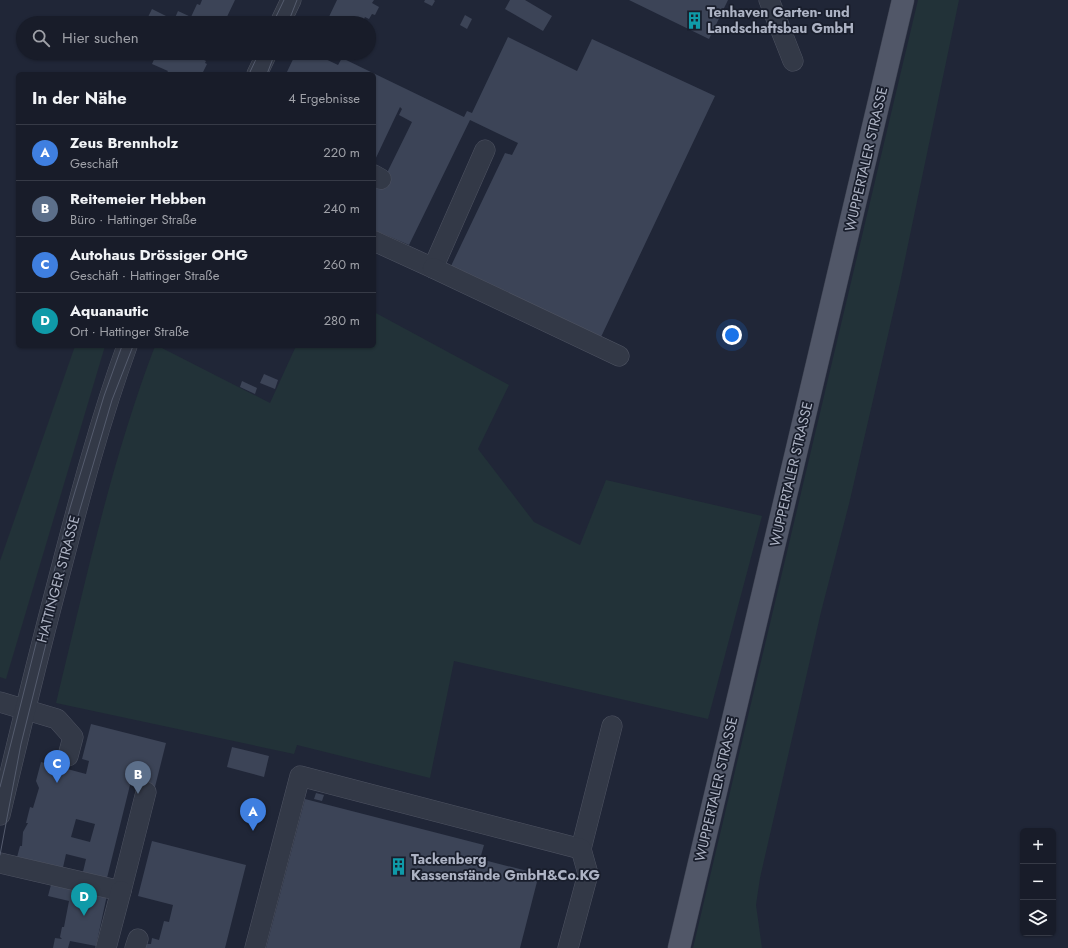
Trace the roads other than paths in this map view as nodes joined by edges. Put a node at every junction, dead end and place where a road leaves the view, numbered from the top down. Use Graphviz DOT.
graph roads {
  1 [pos="291,0"];
  2 [pos="769,0"];
  3 [pos="903,0"];
  4 [pos="283,16"];
  5 [pos="264,60"];
  6 [pos="793,61"];
  7 [pos="258,72"];
  8 [pos="485,150"];
  9 [pos="376,242"];
  10 [pos="433,268"];
  11 [pos="126,348"];
  12 [pos="619,356"];
  13 [pos="0,702"];
  14 [pos="24,709"];
  15 [pos="612,726"];
  16 [pos="68,756"];
  17 [pos="146,792"];
  18 [pos="0,814"];
  19 [pos="581,849"];
  20 [pos="0,862"];
  21 [pos="121,891"];
  22 [pos="106,948"];
  23 [pos="255,948"];
  24 [pos="568,948"];
  25 [pos="679,948"];
  1 -- 4 [label="street"];
  2 -- 6 [label="street"];
  3 -- 25 [label="main road, WUPPERTALER STRASSE"];
  5 -- 7 [label="street"];
  8 -- 10 [label="street"];
  9 -- 10 [label="street"];
  10 -- 12 [label="street"];
  11 -- 14 [label="street, HATTINGER STRASSE"];
  13 -- 14 [label="street"];
  14 -- 16 [label="street"];
  14 -- 18 [label="street, HATTINGER STRASSE"];
  15 -- 19 [label="street"];
  17 -- 21 [label="street"];
  19 -- 23 [label="street"];
  19 -- 24 [label="street"];
  20 -- 21 [label="street"];
  21 -- 22 [label="street"];
}
